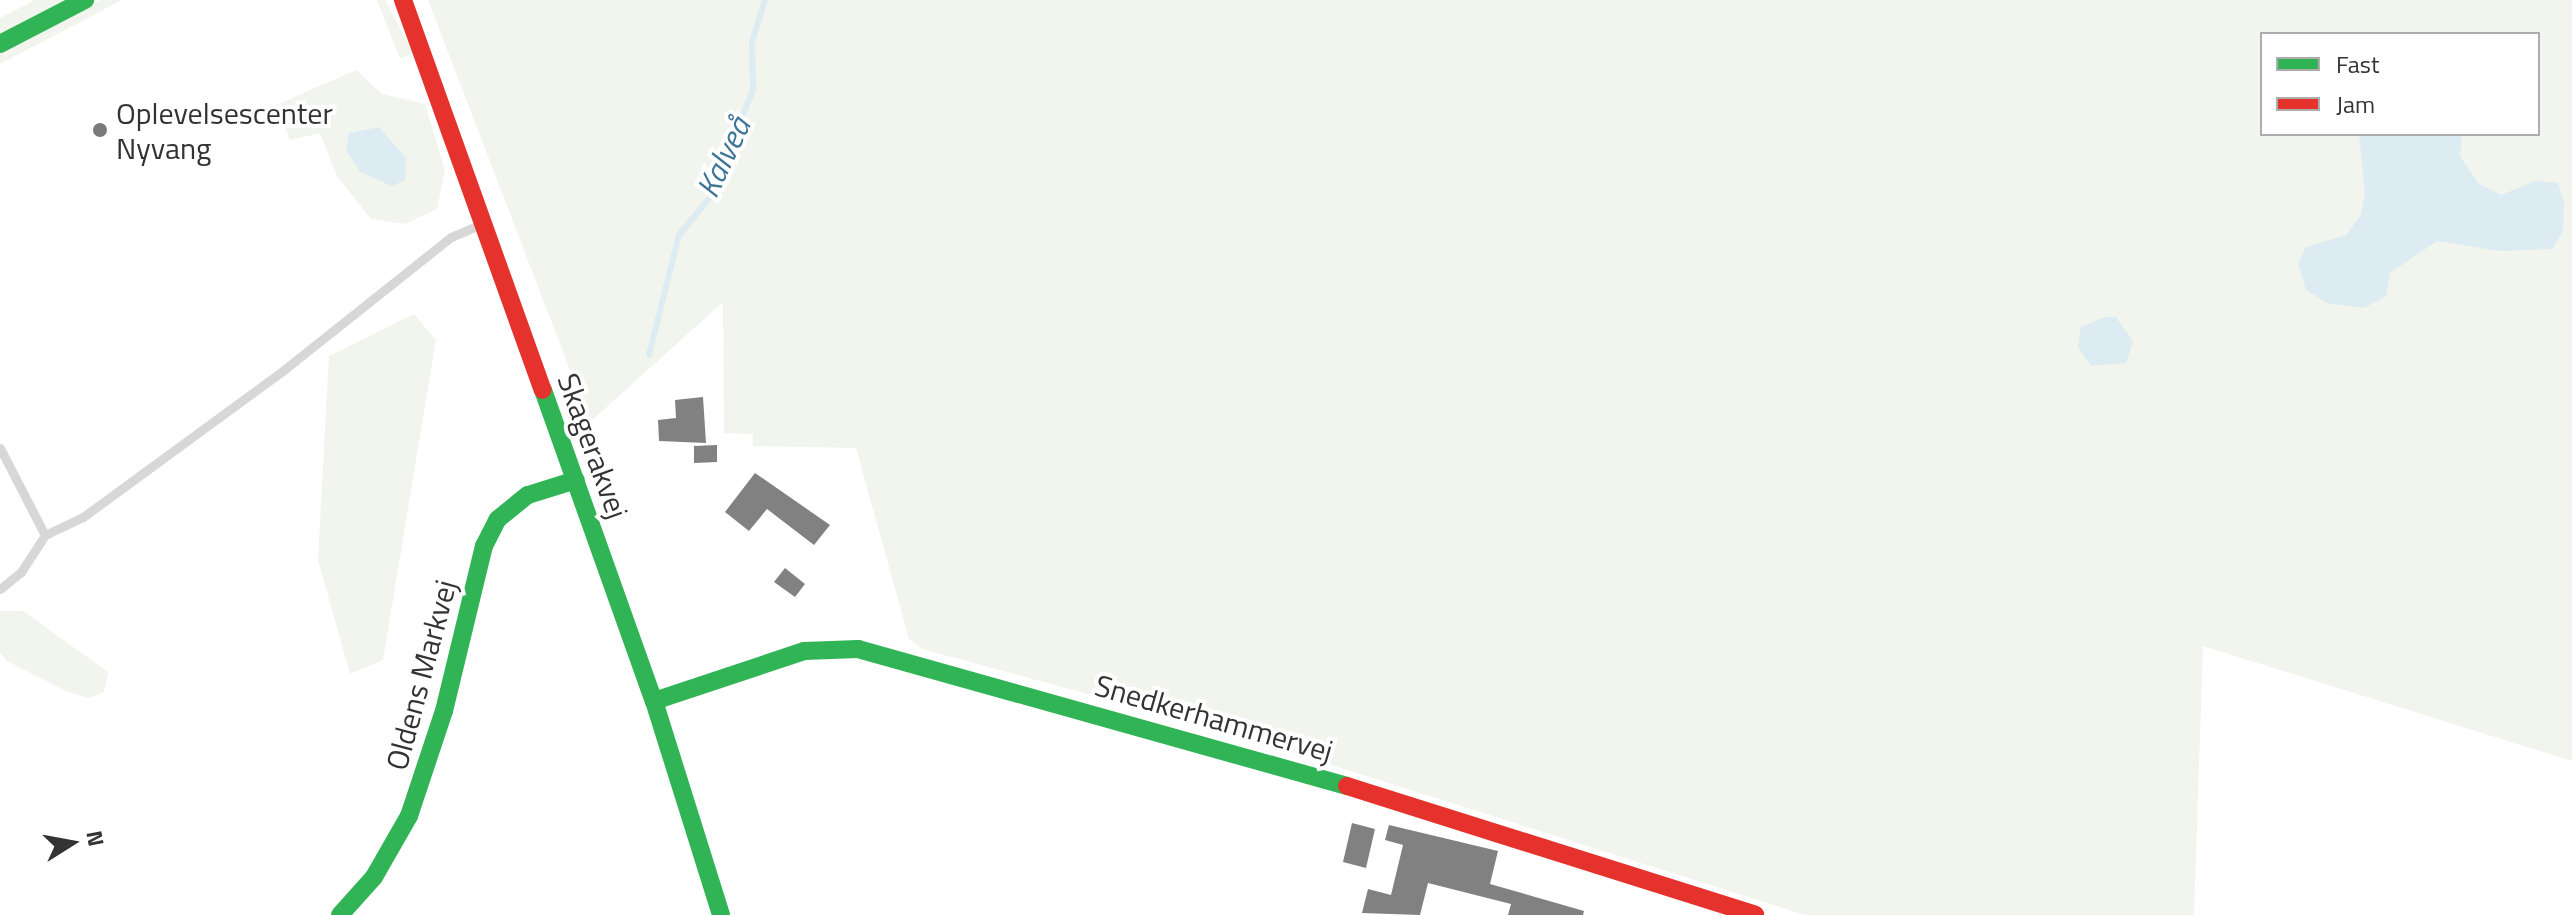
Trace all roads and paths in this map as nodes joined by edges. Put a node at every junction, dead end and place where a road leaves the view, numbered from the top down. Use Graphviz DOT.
graph roads {
  1 [pos="85,0"];
  2 [pos="403,0"];
  3 [pos="0,44"];
  4 [pos="483,224"];
  5 [pos="0,448"];
  6 [pos="576,480"];
  7 [pos="45,535"];
  8 [pos="0,589"];
  9 [pos="654,701"];
  10 [pos="340,915"];
  11 [pos="721,915"];
  12 [pos="1755,915"];
  1 -- 3 [label="street"];
  2 -- 4 [label="street, Skagerakvej"];
  4 -- 6 [label="street, Skagerakvej"];
  4 -- 7 [label="lane"];
  5 -- 7 [label="lane"];
  6 -- 9 [label="street, Skagerakvej"];
  6 -- 10 [label="street, Oldens Markvej"];
  7 -- 8 [label="lane"];
  9 -- 11 [label="street, Skagerakvej"];
  9 -- 12 [label="street, Snedkerhammervej"];
}
